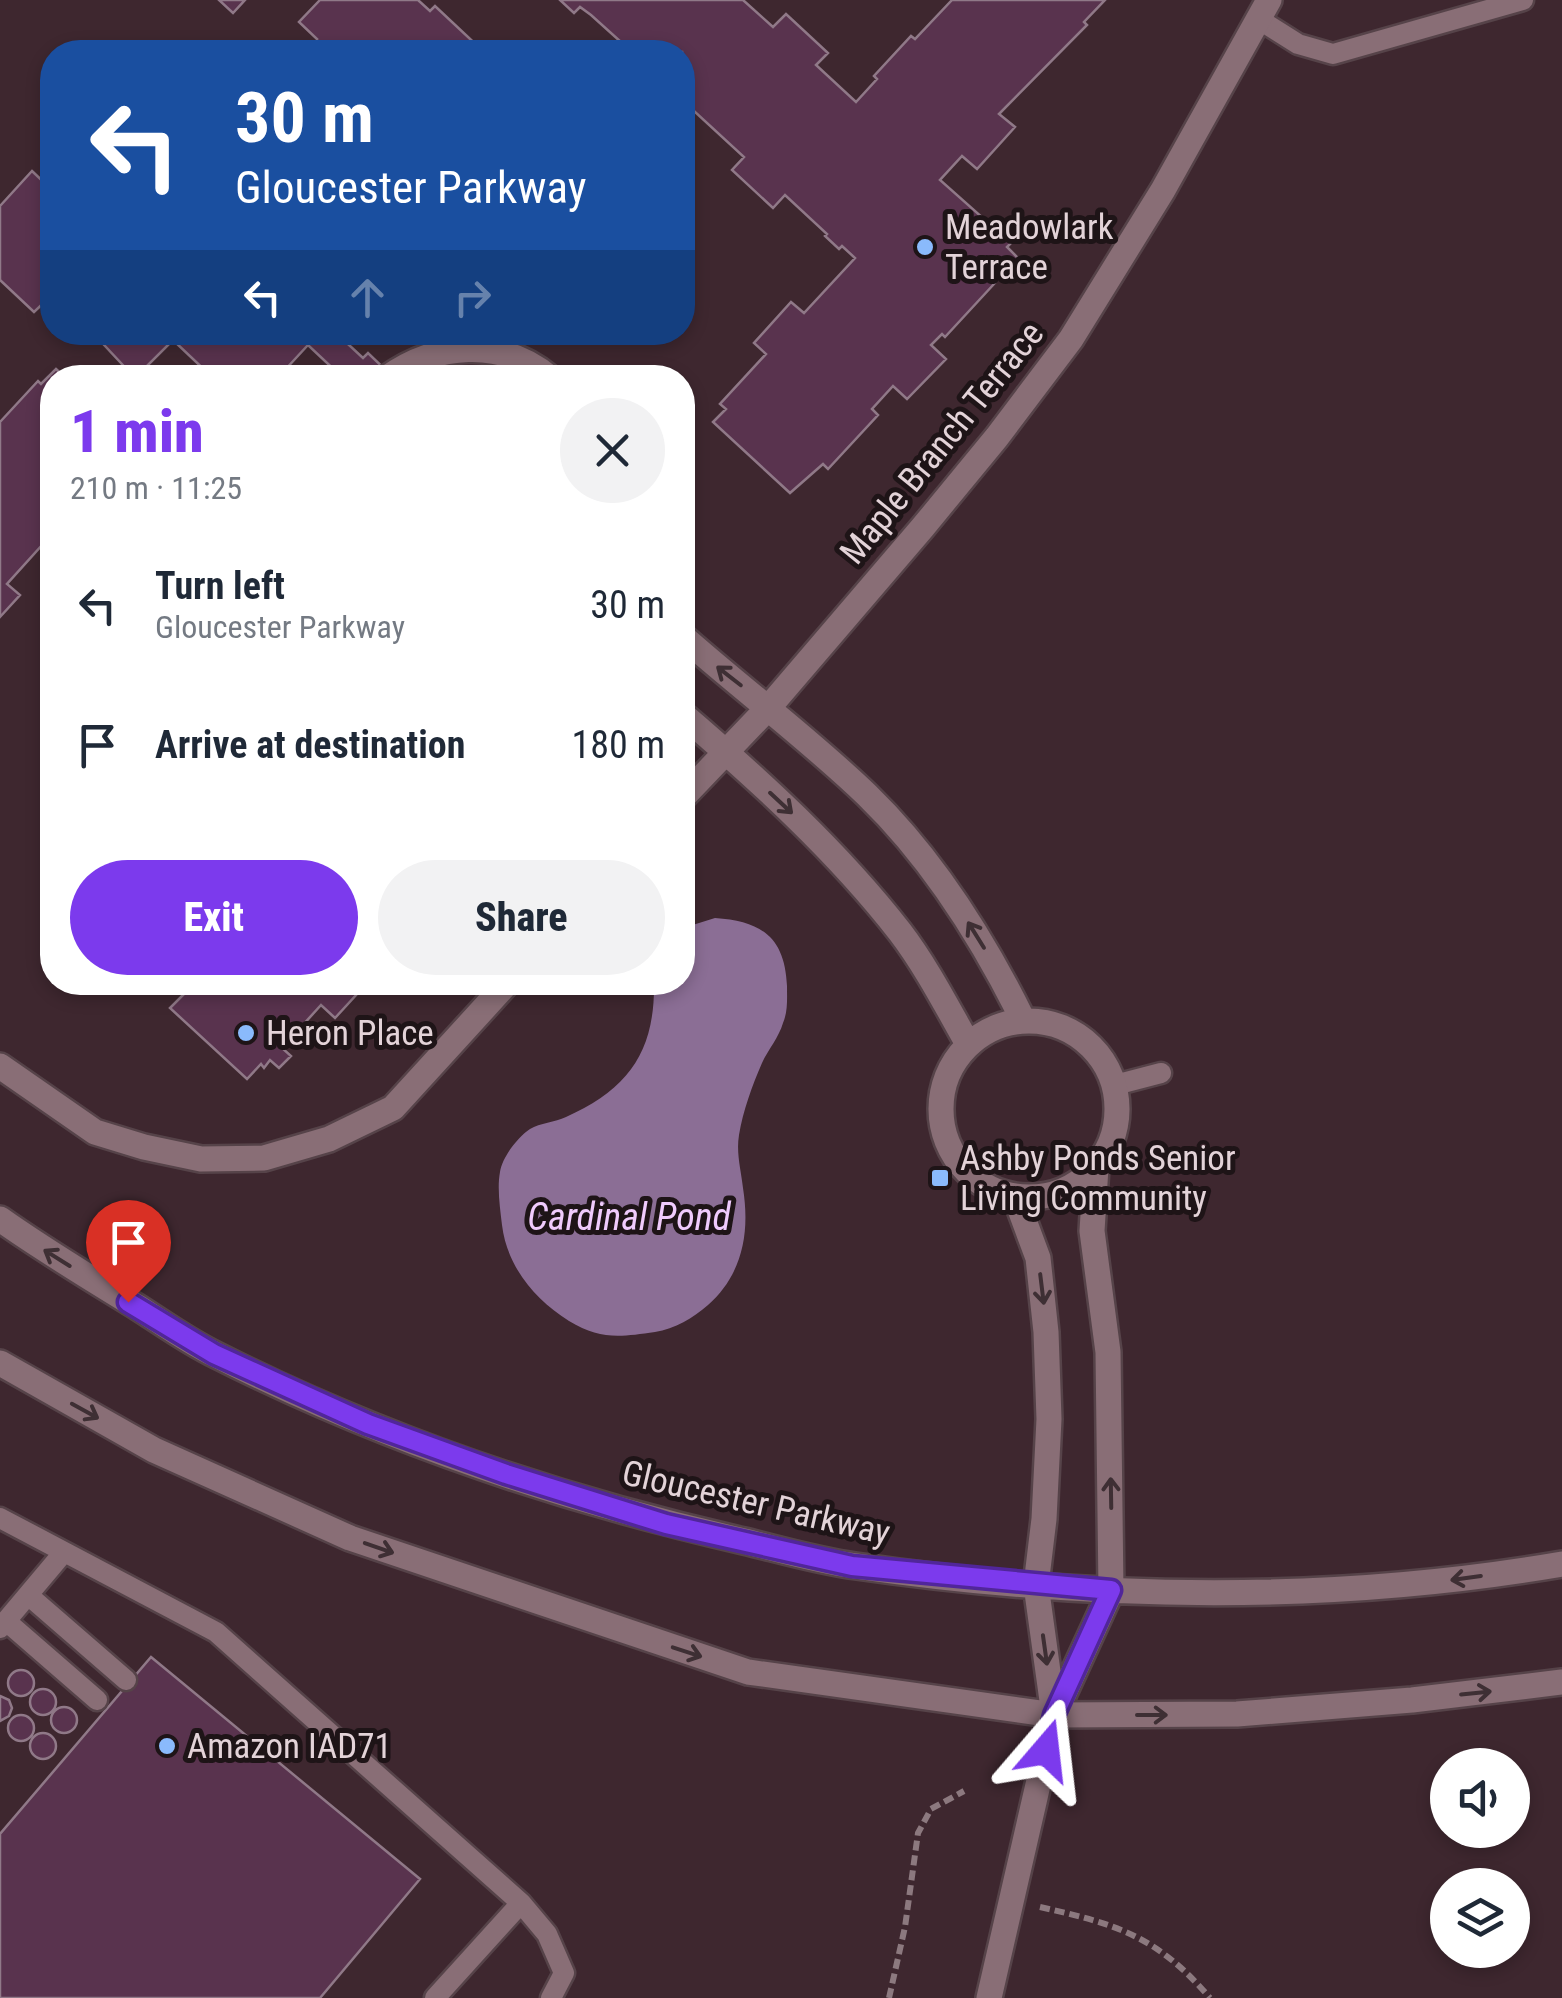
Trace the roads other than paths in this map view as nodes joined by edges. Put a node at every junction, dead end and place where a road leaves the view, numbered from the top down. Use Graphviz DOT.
graph roads {
  1 [pos="1523,0"];
  2 [pos="1265,10"];
  3 [pos="408,365"];
  4 [pos="531,365"];
  5 [pos="695,647"];
  6 [pos="768,707"];
  7 [pos="695,725"];
  8 [pos="727,752"];
  9 [pos="695,785"];
  10 [pos="496,995"];
  11 [pos="1023,1020"];
  12 [pos="968,1044"];
  13 [pos="0,1066"];
  14 [pos="1161,1072"];
  15 [pos="1115,1085"];
  16 [pos="1096,1167"];
  17 [pos="1015,1196"];
  18 [pos="0,1219"];
  19 [pos="0,1362"];
  20 [pos="0,1518"];
  21 [pos="64,1552"];
  22 [pos="1562,1564"];
  23 [pos="1036,1586"];
  24 [pos="1111,1590"];
  25 [pos="28,1595"];
  26 [pos="3,1624"];
  27 [pos="126,1680"];
  28 [pos="1562,1682"];
  29 [pos="97,1700"];
  30 [pos="1054,1715"];
  31 [pos="521,1902"];
  32 [pos="435,1998"];
  33 [pos="550,1998"];
  34 [pos="990,1998"];
  1 -- 2 [label="lane"];
  2 -- 6 [label="street, Maple Branch Terrace"];
  3 -- 4 [label="street"];
  6 -- 5 [label="street, one-way"];
  6 -- 8 [label="street, Maple Branch Terrace"];
  11 -- 6 [label="street, one-way"];
  7 -- 8 [label="street"];
  8 -- 9 [label="street, Maple Branch Terrace"];
  8 -- 12 [label="street, one-way"];
  10 -- 13 [label="street"];
  11 -- 12 [label="street"];
  11 -- 15 [label="street"];
  12 -- 17 [label="street"];
  14 -- 15 [label="lane"];
  15 -- 16 [label="street"];
  16 -- 17 [label="street"];
  24 -- 16 [label="street, one-way"];
  17 -- 23 [label="street, one-way"];
  23 -- 18 [label="street, Gloucester Parkway, one-way"];
  19 -- 30 [label="street, one-way"];
  20 -- 21 [label="lane"];
  21 -- 25 [label="lane"];
  21 -- 31 [label="lane"];
  22 -- 24 [label="street, Gloucester Parkway, one-way"];
  23 -- 24 [label="street, Gloucester Parkway"];
  23 -- 30 [label="street, one-way"];
  24 -- 30 [label="street"];
  25 -- 26 [label="lane"];
  25 -- 27 [label="lane"];
  26 -- 29 [label="lane"];
  30 -- 28 [label="street, one-way"];
  30 -- 34 [label="street"];
  31 -- 32 [label="lane"];
  31 -- 33 [label="lane"];
}
